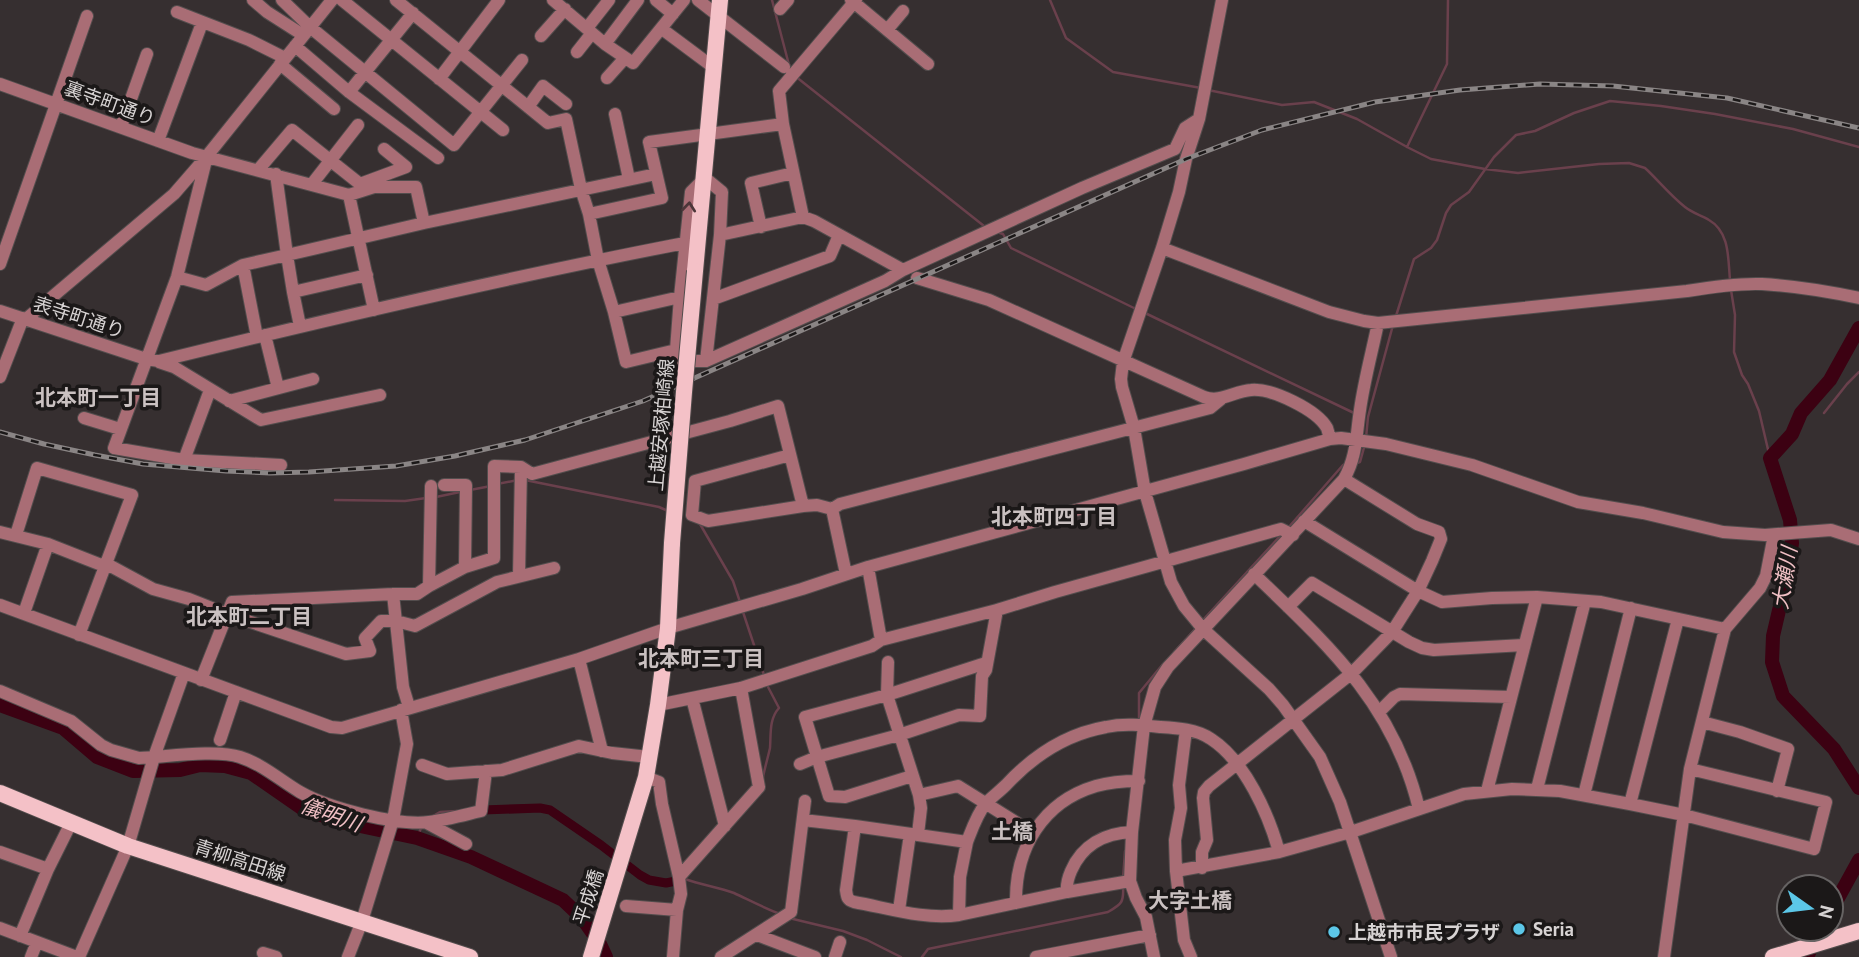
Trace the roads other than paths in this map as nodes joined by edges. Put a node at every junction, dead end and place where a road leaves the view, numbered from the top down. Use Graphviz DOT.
graph roads {
  1 [pos="253,0"];
  2 [pos="275,0"];
  3 [pos="282,0"];
  4 [pos="332,0"];
  5 [pos="342,0"];
  6 [pos="499,0"];
  7 [pos="553,0"];
  8 [pos="609,0"];
  9 [pos="656,0"];
  10 [pos="684,0"];
  11 [pos="698,0"];
  12 [pos="720,0"];
  13 [pos="1222,0"];
  14 [pos="853,1"];
  15 [pos="632,2"];
  16 [pos="405,5"];
  17 [pos="565,5"];
  18 [pos="903,11"];
  19 [pos="177,12"];
  20 [pos="267,12"];
  21 [pos="673,14"];
  22 [pos="87,16"];
  23 [pos="719,17"];
  24 [pos="202,23"];
  25 [pos="591,27"];
  26 [pos="662,29"];
  27 [pos="887,30"];
  28 [pos="307,31"];
  29 [pos="541,36"];
  30 [pos="392,39"];
  31 [pos="605,44"];
  32 [pos="295,46"];
  33 [pos="459,51"];
  34 [pos="577,52"];
  35 [pos="147,54"];
  36 [pos="625,58"];
  37 [pos="522,60"];
  38 [pos="283,61"];
  39 [pos="928,64"];
  40 [pos="713,67"];
  41 [pos="784,67"];
  42 [pos="366,71"];
  43 [pos="607,78"];
  44 [pos="439,79"];
  45 [pos="0,84"];
  46 [pos="502,86"];
  47 [pos="349,92"];
  48 [pos="57,104"];
  49 [pos="566,104"];
  50 [pos="528,107"];
  51 [pos="334,109"];
  52 [pos="480,111"];
  53 [pos="615,114"];
  54 [pos="1199,119"];
  55 [pos="783,124"];
  56 [pos="358,125"];
  57 [pos="121,127"];
  58 [pos="503,130"];
  59 [pos="707,134"];
  60 [pos="158,141"];
  61 [pos="384,149"];
  62 [pos="207,156"];
  63 [pos="438,158"];
  64 [pos="331,161"];
  65 [pos="258,170"];
  66 [pos="793,173"];
  67 [pos="276,174"];
  68 [pos="656,174"];
  69 [pos="705,178"];
  70 [pos="629,179"];
  71 [pos="312,184"];
  72 [pos="581,189"];
  73 [pos="349,195"];
  74 [pos="589,214"];
  75 [pos="803,217"];
  76 [pos="424,223"];
  77 [pos="761,227"];
  78 [pos="720,235"];
  79 [pos="839,235"];
  80 [pos="359,239"];
  81 [pos="685,243"];
  82 [pos="1162,248"];
  83 [pos="286,255"];
  84 [pos="598,260"];
  85 [pos="0,264"];
  86 [pos="243,265"];
  87 [pos="903,270"];
  88 [pos="367,275"];
  89 [pos="177,277"];
  90 [pos="917,278"];
  91 [pos="293,292"];
  92 [pos="680,297"];
  93 [pos="1859,298"];
  94 [pos="713,299"];
  95 [pos="374,310"];
  96 [pos="0,311"];
  97 [pos="614,312"];
  98 [pos="24,319"];
  99 [pos="1377,323"];
  100 [pos="300,327"];
  101 [pos="261,336"];
  102 [pos="676,350"];
  103 [pos="152,360"];
  104 [pos="706,360"];
  105 [pos="1123,362"];
  106 [pos="0,377"];
  107 [pos="313,379"];
  108 [pos="278,388"];
  109 [pos="210,390"];
  110 [pos="380,396"];
  111 [pos="1223,398"];
  112 [pos="229,401"];
  113 [pos="84,418"];
  114 [pos="1134,428"];
  115 [pos="120,429"];
  116 [pos="1329,439"];
  117 [pos="1357,439"];
  118 [pos="790,455"];
  119 [pos="184,460"];
  120 [pos="281,465"];
  121 [pos="521,467"];
  122 [pos="1344,479"];
  123 [pos="444,485"];
  124 [pos="431,486"];
  125 [pos="1145,492"];
  126 [pos="803,506"];
  127 [pos="832,509"];
  128 [pos="1304,521"];
  129 [pos="0,531"];
  130 [pos="1293,534"];
  131 [pos="1778,534"];
  132 [pos="16,535"];
  133 [pos="1859,539"];
  134 [pos="48,544"];
  135 [pos="1165,563"];
  136 [pos="105,564"];
  137 [pos="868,567"];
  138 [pos="465,568"];
  139 [pos="554,568"];
  140 [pos="846,574"];
  141 [pos="1254,574"];
  142 [pos="519,576"];
  143 [pos="429,586"];
  144 [pos="1418,591"];
  145 [pos="393,594"];
  146 [pos="1536,597"];
  147 [pos="1584,601"];
  148 [pos="0,605"];
  149 [pos="1288,607"];
  150 [pos="1632,608"];
  151 [pos="997,610"];
  152 [pos="23,613"];
  153 [pos="227,614"];
  154 [pos="1678,619"];
  155 [pos="396,621"];
  156 [pos="668,628"];
  157 [pos="1203,629"];
  158 [pos="1725,629"];
  159 [pos="1392,632"];
  160 [pos="79,635"];
  161 [pos="881,640"];
  162 [pos="1524,645"];
  163 [pos="579,659"];
  164 [pos="888,662"];
  165 [pos="986,663"];
  166 [pos="184,673"];
  167 [pos="1352,673"];
  168 [pos="201,680"];
  169 [pos="741,688"];
  170 [pos="0,691"];
  171 [pos="236,692"];
  172 [pos="887,695"];
  173 [pos="1511,697"];
  174 [pos="692,698"];
  175 [pos="658,705"];
  176 [pos="405,709"];
  177 [pos="1379,712"];
  178 [pos="1294,718"];
  179 [pos="1702,722"];
  180 [pos="1144,726"];
  181 [pos="1186,730"];
  182 [pos="899,735"];
  183 [pos="220,740"];
  184 [pos="602,751"];
  185 [pos="649,757"];
  186 [pos="817,757"];
  187 [pos="154,759"];
  188 [pos="800,764"];
  189 [pos="1236,764"];
  190 [pos="422,765"];
  191 [pos="1690,769"];
  192 [pos="486,771"];
  193 [pos="912,776"];
  194 [pos="646,777"];
  195 [pos="1139,781"];
  196 [pos="1537,789"];
  197 [pos="1777,790"];
  198 [pos="1487,791"];
  199 [pos="0,793"];
  200 [pos="1584,795"];
  201 [pos="919,796"];
  202 [pos="805,801"];
  203 [pos="986,804"];
  204 [pos="1630,804"];
  205 [pos="1419,809"];
  206 [pos="1684,815"];
  207 [pos="803,820"];
  208 [pos="72,821"];
  209 [pos="391,823"];
  210 [pos="427,823"];
  211 [pos="725,826"];
  212 [pos="855,826"];
  213 [pos="1033,832"];
  214 [pos="1132,832"];
  215 [pos="1349,832"];
  216 [pos="914,834"];
  217 [pos="967,842"];
  218 [pos="466,844"];
  219 [pos="128,846"];
  220 [pos="625,849"];
  221 [pos="0,852"];
  222 [pos="1279,852"];
  223 [pos="1202,868"];
  224 [pos="48,869"];
  225 [pos="1176,872"];
  226 [pos="679,877"];
  227 [pos="1130,881"];
  228 [pos="1067,892"];
  229 [pos="1016,903"];
  230 [pos="626,906"];
  231 [pos="677,910"];
  232 [pos="899,910"];
  233 [pos="959,915"];
  234 [pos="362,921"];
  235 [pos="0,928"];
  236 [pos="1856,932"];
  237 [pos="757,935"];
  238 [pos="1150,935"];
  239 [pos="20,936"];
  240 [pos="37,942"];
  241 [pos="840,942"];
  242 [pos="263,953"];
  243 [pos="726,954"];
  244 [pos="1782,954"];
  245 [pos="31,957"];
  246 [pos="78,957"];
  247 [pos="276,957"];
  248 [pos="348,957"];
  249 [pos="470,957"];
  250 [pos="591,957"];
  251 [pos="673,957"];
  252 [pos="743,957"];
  253 [pos="815,957"];
  254 [pos="835,957"];
  255 [pos="1036,957"];
  256 [pos="1154,957"];
  257 [pos="1191,957"];
  258 [pos="1391,957"];
  259 [pos="1664,957"];
  1 -- 20 [label="street"];
  2 -- 20 [label="street"];
  3 -- 28 [label="street"];
  4 -- 28 [label="street"];
  5 -- 30 [label="street"];
  6 -- 33 [label="street"];
  7 -- 17 [label="street"];
  8 -- 25 [label="street"];
  9 -- 21 [label="street"];
  10 -- 21 [label="street"];
  11 -- 23 [label="street"];
  12 -- 23 [label="main road, 上越安塚柏崎線"];
  13 -- 54 [label="street"];
  14 -- 27 [label="street"];
  14 -- 55 [label="street"];
  15 -- 31 [label="street"];
  16 -- 30 [label="street"];
  16 -- 33 [label="street"];
  17 -- 25 [label="street"];
  17 -- 29 [label="street"];
  18 -- 27 [label="street"];
  19 -- 24 [label="street"];
  20 -- 28 [label="street"];
  21 -- 26 [label="street"];
  22 -- 48 [label="street"];
  23 -- 40 [label="main road, 上越安塚柏崎線"];
  23 -- 41 [label="street"];
  24 -- 38 [label="street"];
  24 -- 60 [label="street"];
  25 -- 31 [label="street"];
  25 -- 34 [label="street"];
  26 -- 36 [label="street"];
  26 -- 40 [label="street"];
  27 -- 39 [label="street"];
  28 -- 32 [label="street"];
  28 -- 42 [label="street"];
  30 -- 42 [label="street"];
  30 -- 44 [label="street"];
  31 -- 36 [label="street"];
  32 -- 38 [label="street"];
  32 -- 47 [label="street"];
  33 -- 44 [label="street"];
  33 -- 46 [label="street"];
  35 -- 57 [label="street"];
  36 -- 43 [label="street"];
  37 -- 46 [label="street"];
  38 -- 51 [label="street"];
  38 -- 62 [label="street"];
  40 -- 59 [label="main road, 上越安塚柏崎線"];
  42 -- 47 [label="street"];
  42 -- 52 [label="street"];
  44 -- 52 [label="street"];
  45 -- 48 [label="street, 裏寺町通り"];
  46 -- 50 [label="street"];
  46 -- 52 [label="street"];
  47 -- 63 [label="street"];
  48 -- 57 [label="street, 裏寺町通り"];
  48 -- 85 [label="street"];
  49 -- 50 [label="street"];
  50 -- 72 [label="street"];
  52 -- 58 [label="street"];
  53 -- 70 [label="street"];
  54 -- 82 [label="street"];
  54 -- 87 [label="street"];
  55 -- 59 [label="street"];
  55 -- 66 [label="street"];
  56 -- 64 [label="street"];
  57 -- 60 [label="street, 裏寺町通り"];
  59 -- 68 [label="street"];
  59 -- 69 [label="main road, 上越安塚柏崎線"];
  60 -- 62 [label="street, 裏寺町通り"];
  61 -- 64 [label="street"];
  62 -- 65 [label="street, 裏寺町通り"];
  62 -- 89 [label="street"];
  62 -- 98 [label="street"];
  64 -- 65 [label="street"];
  64 -- 71 [label="street"];
  65 -- 67 [label="street, 裏寺町通り"];
  66 -- 75 [label="street"];
  66 -- 77 [label="street"];
  67 -- 71 [label="street, 裏寺町通り"];
  67 -- 83 [label="street"];
  68 -- 70 [label="street"];
  68 -- 74 [label="street"];
  69 -- 78 [label="street"];
  81 -- 69 [label="street, one-way"];
  69 -- 156 [label="main road, 上越安塚柏崎線, bridge"];
  70 -- 72 [label="street"];
  71 -- 73 [label="street, 裏寺町通り"];
  72 -- 74 [label="street"];
  72 -- 76 [label="street"];
  73 -- 76 [label="street"];
  73 -- 80 [label="street"];
  74 -- 84 [label="street"];
  75 -- 77 [label="street"];
  75 -- 79 [label="street"];
  76 -- 80 [label="street"];
  77 -- 78 [label="street"];
  78 -- 94 [label="street"];
  79 -- 87 [label="street"];
  79 -- 94 [label="street"];
  80 -- 83 [label="street"];
  80 -- 88 [label="street"];
  81 -- 84 [label="street"];
  81 -- 92 [label="street"];
  82 -- 99 [label="street"];
  82 -- 105 [label="street"];
  83 -- 86 [label="street"];
  83 -- 91 [label="street"];
  84 -- 95 [label="street"];
  84 -- 97 [label="street"];
  86 -- 89 [label="street"];
  86 -- 101 [label="street"];
  87 -- 104 [label="street"];
  88 -- 91 [label="street"];
  88 -- 95 [label="street"];
  89 -- 103 [label="street"];
  90 -- 105 [label="street"];
  91 -- 100 [label="street"];
  92 -- 97 [label="street"];
  92 -- 102 [label="street"];
  93 -- 99 [label="street"];
  94 -- 104 [label="street"];
  95 -- 100 [label="street"];
  96 -- 98 [label="street, 表寺町通り"];
  97 -- 102 [label="street"];
  98 -- 103 [label="street, 表寺町通り"];
  98 -- 106 [label="street"];
  99 -- 117 [label="street"];
  100 -- 101 [label="street"];
  101 -- 103 [label="street"];
  101 -- 108 [label="street"];
  102 -- 104 [label="street"];
  103 -- 109 [label="street, 表寺町通り"];
  103 -- 115 [label="street"];
  105 -- 111 [label="street"];
  105 -- 114 [label="street"];
  107 -- 108 [label="street"];
  108 -- 112 [label="street"];
  109 -- 112 [label="street, 表寺町通り"];
  109 -- 119 [label="street"];
  110 -- 112 [label="street, 表寺町通り"];
  111 -- 114 [label="street"];
  111 -- 116 [label="street"];
  113 -- 115 [label="street"];
  114 -- 125 [label="street"];
  114 -- 127 [label="street"];
  115 -- 119 [label="street"];
  116 -- 117 [label="street"];
  116 -- 125 [label="street"];
  117 -- 122 [label="street"];
  117 -- 131 [label="street"];
  118 -- 121 [label="street"];
  118 -- 126 [label="street"];
  118 -- 126 [label="street"];
  119 -- 120 [label="street"];
  121 -- 138 [label="street"];
  121 -- 142 [label="street"];
  122 -- 128 [label="street"];
  122 -- 144 [label="street"];
  123 -- 138 [label="street"];
  124 -- 143 [label="street"];
  125 -- 135 [label="street"];
  125 -- 137 [label="street"];
  126 -- 127 [label="street"];
  127 -- 140 [label="street"];
  128 -- 130 [label="street"];
  128 -- 144 [label="street"];
  129 -- 132 [label="street"];
  130 -- 135 [label="street"];
  130 -- 141 [label="street"];
  131 -- 133 [label="street"];
  131 -- 158 [label="street"];
  132 -- 134 [label="street"];
  132 -- 136 [label="street"];
  134 -- 136 [label="street"];
  134 -- 152 [label="street"];
  135 -- 151 [label="street"];
  135 -- 157 [label="street"];
  136 -- 153 [label="street"];
  136 -- 160 [label="street"];
  137 -- 140 [label="street"];
  137 -- 161 [label="street"];
  138 -- 143 [label="street"];
  139 -- 142 [label="street"];
  140 -- 156 [label="street"];
  141 -- 149 [label="street"];
  141 -- 157 [label="street"];
  142 -- 155 [label="street"];
  143 -- 145 [label="street"];
  144 -- 146 [label="street"];
  144 -- 159 [label="street"];
  145 -- 153 [label="street"];
  145 -- 155 [label="street"];
  146 -- 147 [label="street"];
  146 -- 162 [label="street"];
  147 -- 150 [label="street"];
  147 -- 196 [label="street"];
  148 -- 152 [label="street"];
  149 -- 159 [label="street"];
  149 -- 167 [label="street"];
  150 -- 154 [label="street"];
  150 -- 200 [label="street"];
  151 -- 161 [label="street"];
  151 -- 165 [label="street"];
  152 -- 160 [label="street"];
  153 -- 155 [label="street"];
  153 -- 168 [label="street"];
  154 -- 158 [label="street"];
  154 -- 204 [label="street"];
  155 -- 176 [label="street"];
  156 -- 163 [label="street"];
  156 -- 175 [label="main road, 上越安塚柏崎線"];
  157 -- 178 [label="street"];
  157 -- 180 [label="street"];
  158 -- 179 [label="street"];
  159 -- 162 [label="street"];
  159 -- 167 [label="street"];
  160 -- 166 [label="street"];
  161 -- 169 [label="street"];
  162 -- 173 [label="street"];
  163 -- 176 [label="street"];
  163 -- 184 [label="street"];
  164 -- 172 [label="street"];
  165 -- 172 [label="street"];
  165 -- 182 [label="street"];
  166 -- 168 [label="street"];
  166 -- 187 [label="street"];
  167 -- 177 [label="street"];
  167 -- 178 [label="street"];
  168 -- 171 [label="street"];
  169 -- 174 [label="street"];
  169 -- 211 [label="street"];
  170 -- 187 [label="street"];
  171 -- 176 [label="street"];
  171 -- 183 [label="street"];
  172 -- 182 [label="street"];
  172 -- 186 [label="street"];
  173 -- 177 [label="street"];
  173 -- 198 [label="street"];
  174 -- 175 [label="street"];
  174 -- 211 [label="street"];
  175 -- 185 [label="main road, 上越安塚柏崎線"];
  176 -- 209 [label="street"];
  177 -- 205 [label="street"];
  178 -- 189 [label="street"];
  178 -- 215 [label="street"];
  179 -- 191 [label="street"];
  179 -- 197 [label="street"];
  180 -- 181 [label="street"];
  180 -- 195 [label="street"];
  180 -- 203 [label="street"];
  181 -- 189 [label="street"];
  181 -- 225 [label="street"];
  182 -- 186 [label="street"];
  182 -- 193 [label="street"];
  184 -- 185 [label="street"];
  184 -- 192 [label="street"];
  185 -- 194 [label="main road, 上越安塚柏崎線"];
  186 -- 188 [label="street"];
  186 -- 193 [label="street"];
  187 -- 209 [label="street"];
  187 -- 219 [label="street"];
  189 -- 222 [label="street"];
  189 -- 223 [label="street"];
  190 -- 192 [label="street"];
  191 -- 197 [label="street"];
  191 -- 206 [label="street"];
  192 -- 210 [label="street"];
  193 -- 201 [label="street"];
  194 -- 220 [label="main road, 上越安塚柏崎線"];
  194 -- 226 [label="street"];
  195 -- 213 [label="street"];
  195 -- 214 [label="street"];
  196 -- 198 [label="street"];
  196 -- 200 [label="street"];
  197 -- 206 [label="street"];
  198 -- 205 [label="street"];
  199 -- 208 [label="main road, 青柳高田線"];
  200 -- 204 [label="street"];
  201 -- 203 [label="street"];
  201 -- 216 [label="street"];
  202 -- 207 [label="street"];
  203 -- 213 [label="street"];
  203 -- 217 [label="street"];
  204 -- 206 [label="street"];
  205 -- 215 [label="street"];
  206 -- 259 [label="street"];
  207 -- 212 [label="street"];
  207 -- 237 [label="street"];
  208 -- 219 [label="main road, 青柳高田線"];
  208 -- 224 [label="street"];
  209 -- 210 [label="street"];
  209 -- 234 [label="street"];
  210 -- 218 [label="street"];
  211 -- 226 [label="street"];
  212 -- 216 [label="street"];
  212 -- 232 [label="street"];
  213 -- 229 [label="street"];
  214 -- 227 [label="street"];
  214 -- 228 [label="street"];
  215 -- 222 [label="street"];
  215 -- 258 [label="street"];
  216 -- 217 [label="street"];
  216 -- 232 [label="street"];
  217 -- 233 [label="street"];
  219 -- 234 [label="main road, 青柳高田線"];
  219 -- 246 [label="street"];
  220 -- 250 [label="main road, 平成橋"];
  221 -- 224 [label="street"];
  222 -- 223 [label="street"];
  223 -- 225 [label="street"];
  224 -- 239 [label="street"];
  225 -- 257 [label="street"];
  226 -- 231 [label="street"];
  227 -- 228 [label="street"];
  227 -- 238 [label="street"];
  228 -- 229 [label="street"];
  229 -- 233 [label="street"];
  230 -- 231 [label="street"];
  231 -- 251 [label="street"];
  232 -- 233 [label="street"];
  234 -- 248 [label="street"];
  234 -- 249 [label="main road, 青柳高田線"];
  235 -- 239 [label="street"];
  236 -- 244 [label="main road"];
  237 -- 243 [label="street"];
  237 -- 253 [label="street"];
  238 -- 255 [label="street"];
  238 -- 256 [label="street"];
  239 -- 240 [label="street"];
  240 -- 245 [label="street"];
  240 -- 246 [label="street"];
  241 -- 254 [label="street"];
  242 -- 247 [label="street"];
  243 -- 252 [label="street"];
}
